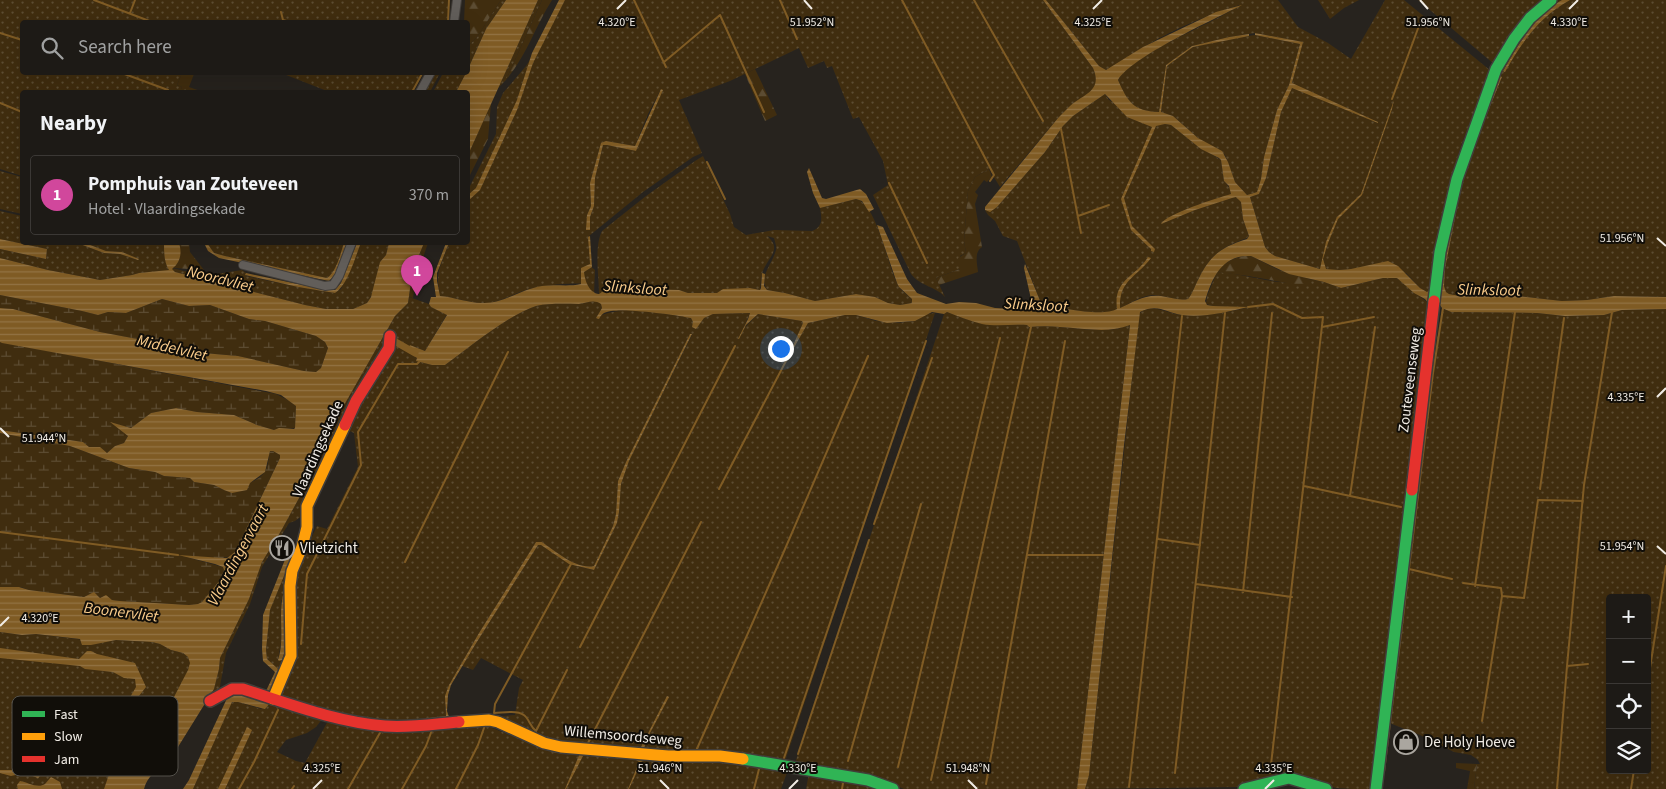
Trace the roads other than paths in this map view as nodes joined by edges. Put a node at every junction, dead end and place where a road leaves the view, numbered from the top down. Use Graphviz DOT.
graph roads {
  1 [pos="457,0"];
  2 [pos="1551,0"];
  3 [pos="454,20"];
  4 [pos="429,75"];
  5 [pos="421,90"];
  6 [pos="351,245"];
  7 [pos="242,266"];
  8 [pos="390,336"];
  9 [pos="273,699"];
  10 [pos="210,701"];
  11 [pos="893,789"];
  12 [pos="1244,789"];
  13 [pos="1326,789"];
  14 [pos="1376,789"];
  1 -- 3 [label="street"];
  2 -- 14 [label="street, Zouteveenseweg"];
  4 -- 5 [label="street"];
  6 -- 7 [label="street"];
  8 -- 9 [label="street, Vlaardingsekade"];
  9 -- 10 [label="street, Willemsoordseweg"];
  9 -- 11 [label="street, Willemsoordseweg"];
  12 -- 13 [label="street"];
}
